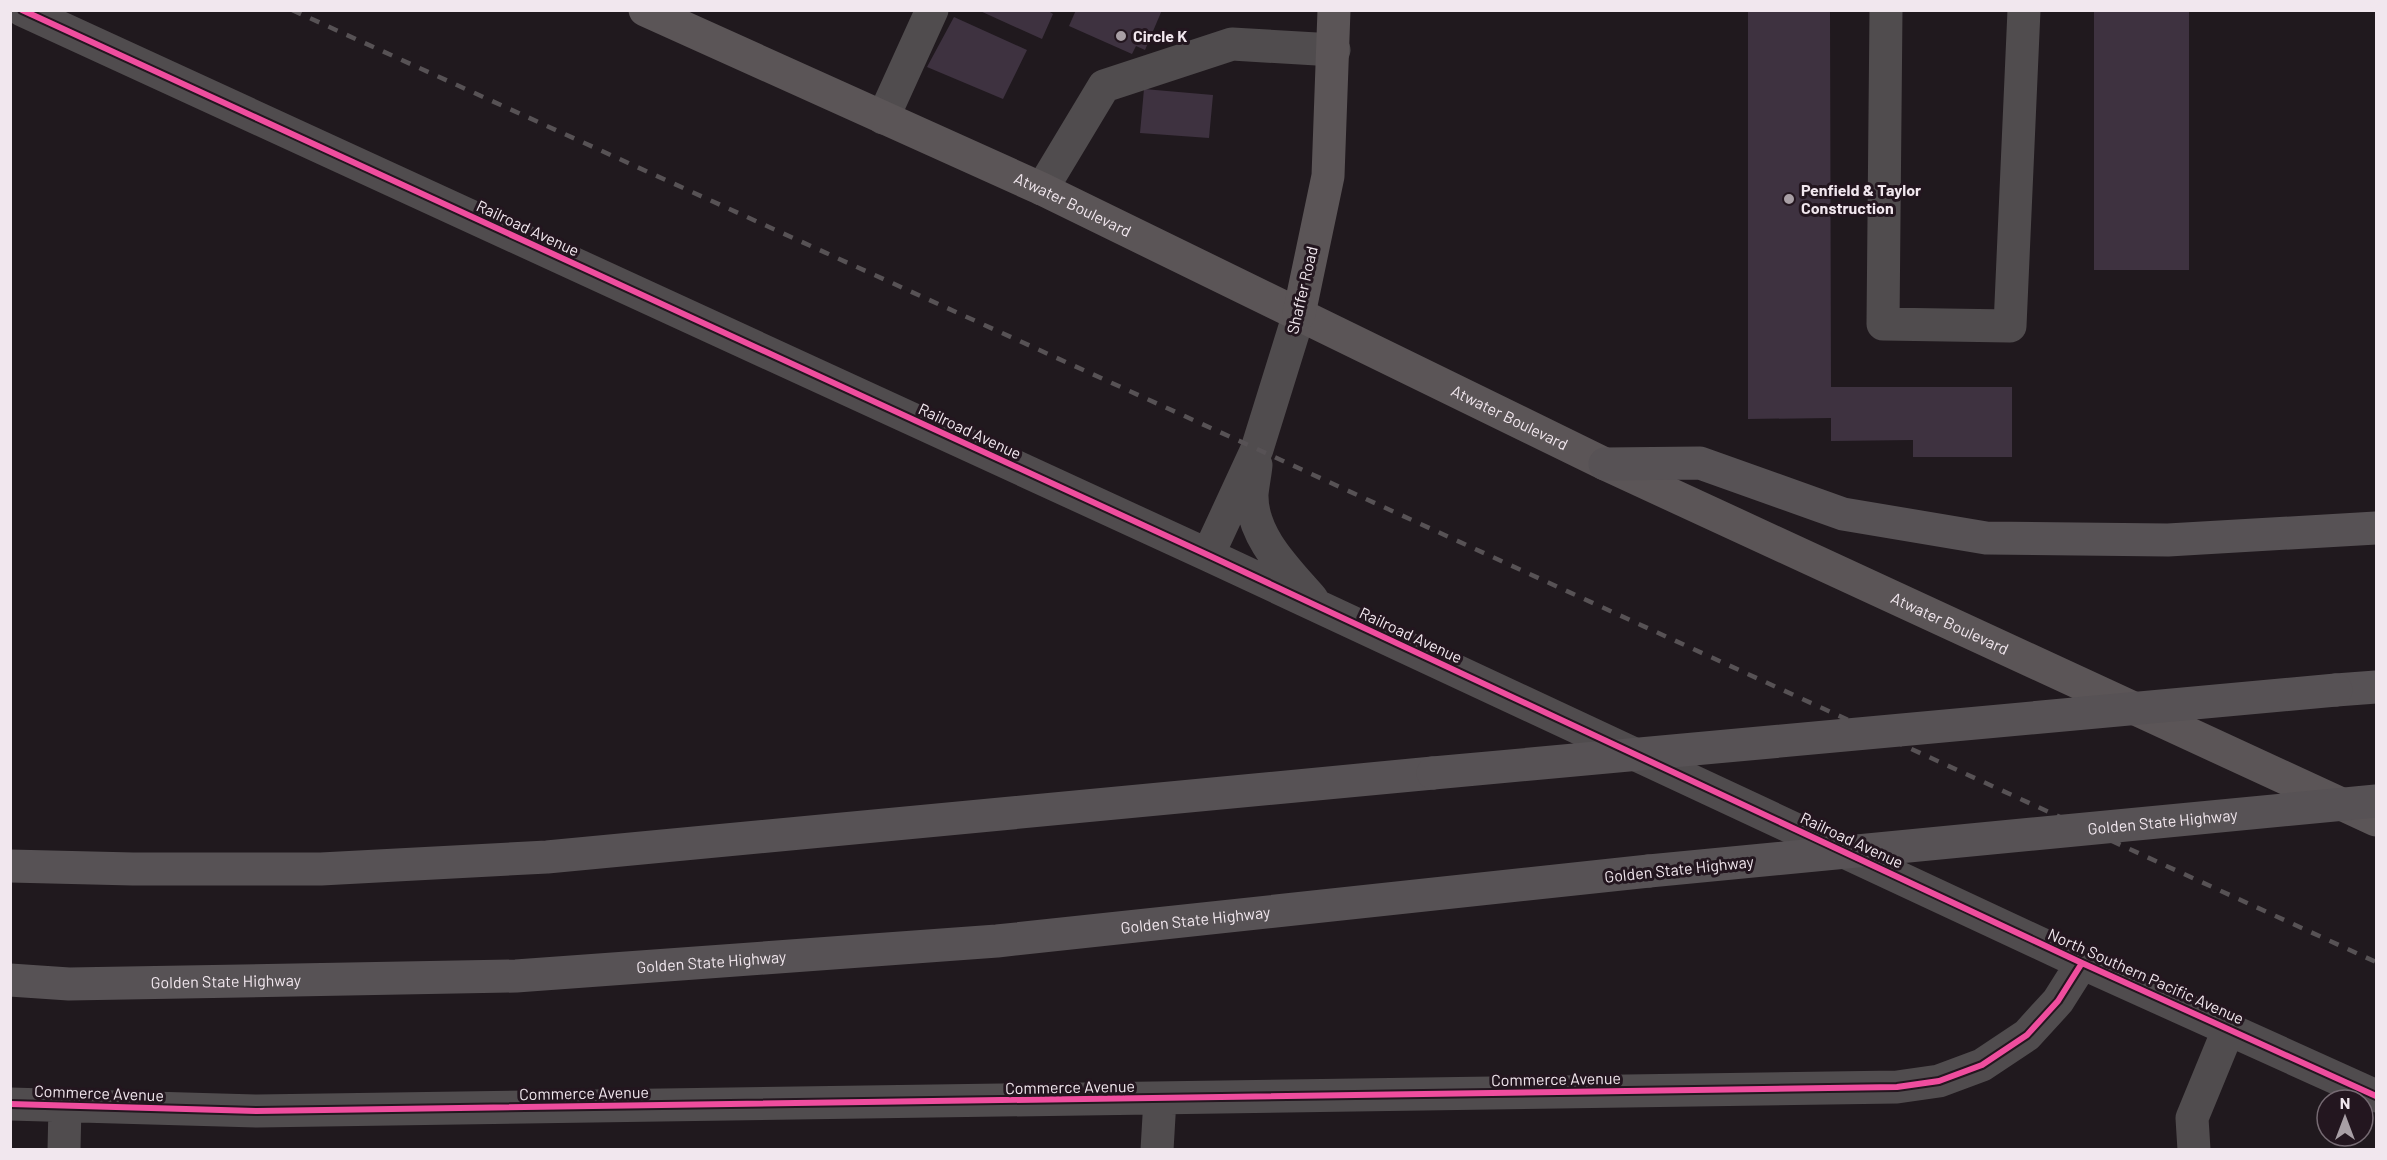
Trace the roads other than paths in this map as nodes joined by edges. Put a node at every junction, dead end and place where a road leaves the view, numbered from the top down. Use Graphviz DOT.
graph roads {
  1 [pos="22,10"];
  2 [pos="645,10"];
  3 [pos="932,10"];
  4 [pos="1334,10"];
  5 [pos="1886,10"];
  6 [pos="2024,10"];
  7 [pos="1334,50"];
  8 [pos="883,118"];
  9 [pos="1042,189"];
  10 [pos="1299,314"];
  11 [pos="1257,449"];
  12 [pos="1605,464"];
  13 [pos="2376,528"];
  14 [pos="1208,555"];
  15 [pos="1319,607"];
  16 [pos="2376,687"];
  17 [pos="2376,801"];
  18 [pos="2376,820"];
  19 [pos="10,866"];
  20 [pos="1905,879"];
  21 [pos="2082,963"];
  22 [pos="10,980"];
  23 [pos="2229,1028"];
  24 [pos="2376,1096"];
  25 [pos="1160,1099"];
  26 [pos="10,1104"];
  27 [pos="65,1106"];
  28 [pos="64,1149"];
  29 [pos="1156,1149"];
  30 [pos="2193,1149"];
  1 -- 14 [label="street, Railroad Avenue"];
  2 -- 8 [label="main road, Atwater Boulevard"];
  3 -- 8 [label="street"];
  4 -- 7 [label="main road, Shaffer Road"];
  5 -- 6 [label="street"];
  7 -- 9 [label="street"];
  7 -- 10 [label="main road, Shaffer Road"];
  8 -- 9 [label="main road, Atwater Boulevard"];
  9 -- 10 [label="main road, Atwater Boulevard"];
  10 -- 11 [label="street, Shaffer Road"];
  10 -- 12 [label="main road, Atwater Boulevard"];
  11 -- 14 [label="street, Shaffer Road"];
  11 -- 15 [label="street"];
  12 -- 13 [label="highway"];
  12 -- 18 [label="main road, Atwater Boulevard"];
  14 -- 15 [label="street, Railroad Avenue"];
  15 -- 20 [label="street, Railroad Avenue"];
  16 -- 19 [label="highway, bridge"];
  17 -- 22 [label="highway, Golden State Highway, bridge"];
  20 -- 21 [label="street, North Southern Pacific Avenue"];
  21 -- 23 [label="street, North Southern Pacific Avenue"];
  21 -- 25 [label="street, Commerce Avenue"];
  23 -- 24 [label="street, North Southern Pacific Avenue"];
  23 -- 30 [label="street"];
  25 -- 27 [label="street, Commerce Avenue"];
  25 -- 29 [label="street"];
  26 -- 27 [label="street, Commerce Avenue"];
  27 -- 28 [label="street"];
}
